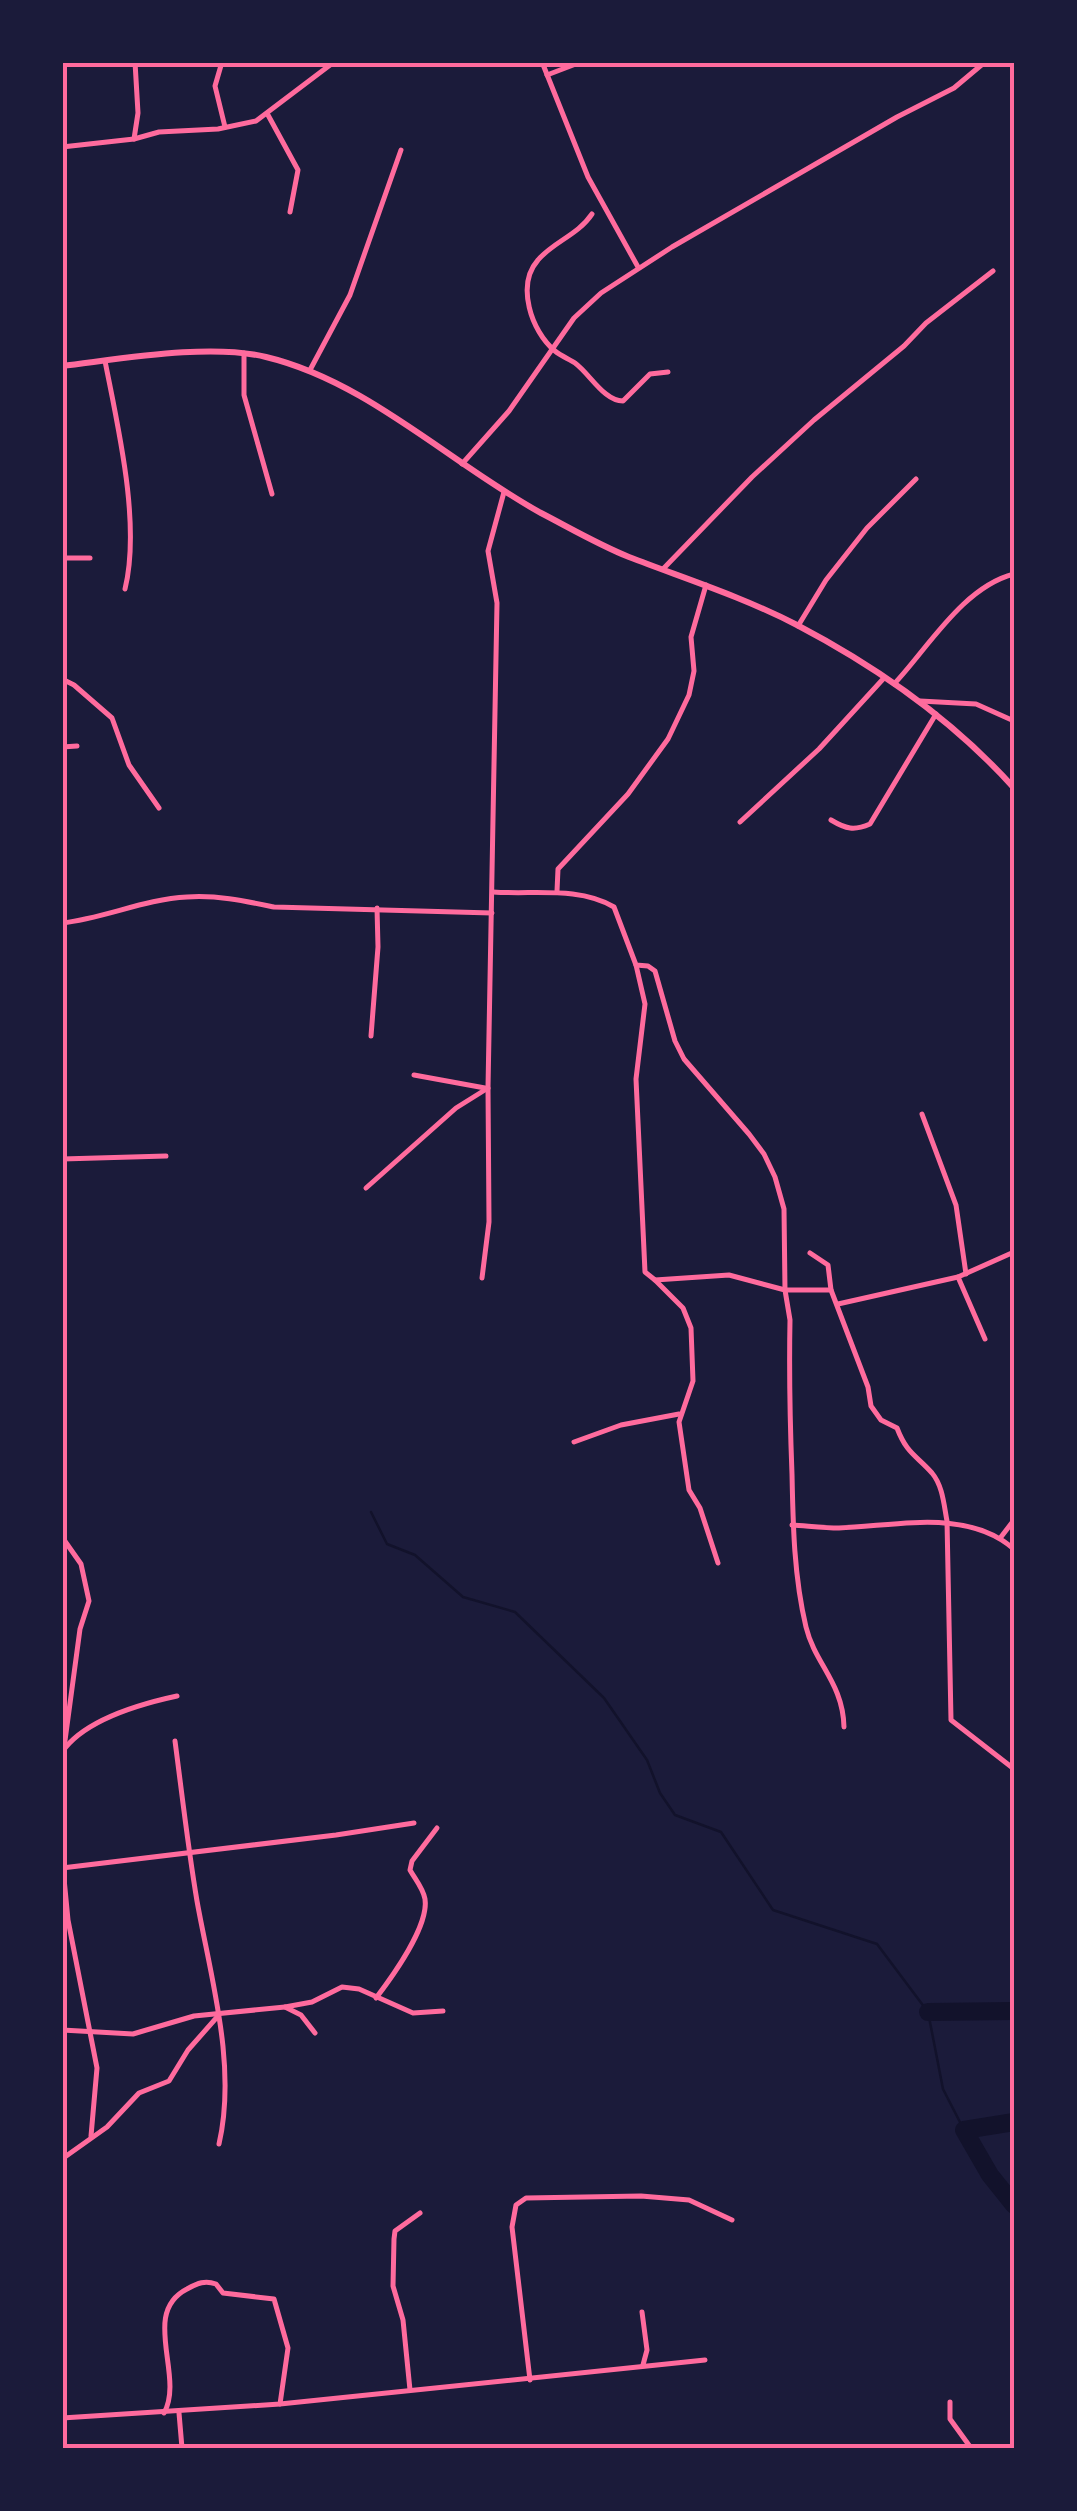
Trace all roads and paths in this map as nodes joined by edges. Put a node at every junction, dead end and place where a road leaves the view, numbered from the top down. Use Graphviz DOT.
graph roads {
  1 [pos="135,62"];
  2 [pos="222,62"];
  3 [pos="334,62"];
  4 [pos="542,62"];
  5 [pos="581,62"];
  6 [pos="985,62"];
  7 [pos="547,75"];
  8 [pos="268,115"];
  9 [pos="225,127"];
  10 [pos="134,138"];
  11 [pos="62,147"];
  12 [pos="401,150"];
  13 [pos="290,212"];
  14 [pos="592,214"];
  15 [pos="638,267"];
  16 [pos="993,271"];
  17 [pos="553,350"];
  18 [pos="244,353"];
  19 [pos="105,362"];
  20 [pos="62,366"];
  21 [pos="310,370"];
  22 [pos="668,372"];
  23 [pos="462,464"];
  24 [pos="916,479"];
  25 [pos="504,492"];
  26 [pos="272,494"];
  27 [pos="62,558"];
  28 [pos="90,558"];
  29 [pos="664,568"];
  30 [pos="1014,574"];
  31 [pos="706,585"];
  32 [pos="125,589"];
  33 [pos="798,626"];
  34 [pos="884,678"];
  35 [pos="62,679"];
  36 [pos="894,684"];
  37 [pos="920,701"];
  38 [pos="936,714"];
  39 [pos="1014,721"];
  40 [pos="77,746"];
  41 [pos="62,747"];
  42 [pos="1014,788"];
  43 [pos="158,808"];
  44 [pos="831,820"];
  45 [pos="740,822"];
  46 [pos="493,892"];
  47 [pos="557,892"];
  48 [pos="377,908"];
  49 [pos="492,913"];
  50 [pos="62,923"];
  51 [pos="636,965"];
  52 [pos="371,1036"];
  53 [pos="414,1075"];
  54 [pos="488,1088"];
  55 [pos="922,1114"];
  56 [pos="166,1156"];
  57 [pos="62,1158"];
  58 [pos="366,1188"];
  59 [pos="1014,1252"];
  60 [pos="810,1253"];
  61 [pos="966,1274"];
  62 [pos="958,1277"];
  63 [pos="482,1278"];
  64 [pos="654,1280"];
  65 [pos="785,1290"];
  66 [pos="831,1290"];
  67 [pos="838,1304"];
  68 [pos="986,1339"];
  69 [pos="679,1414"];
  70 [pos="574,1442"];
  71 [pos="1014,1520"];
  72 [pos="947,1522"];
  73 [pos="792,1525"];
  74 [pos="62,1537"];
  75 [pos="1001,1538"];
  76 [pos="1014,1550"];
  77 [pos="718,1563"];
  78 [pos="177,1696"];
  79 [pos="844,1727"];
  80 [pos="175,1741"];
  81 [pos="63,1750"];
  82 [pos="1014,1770"];
  83 [pos="62,1800"];
  84 [pos="414,1822"];
  85 [pos="437,1828"];
  86 [pos="188,1852"];
  87 [pos="62,1868"];
  88 [pos="376,1998"];
  89 [pos="285,2007"];
  90 [pos="444,2011"];
  91 [pos="218,2016"];
  92 [pos="62,2030"];
  93 [pos="92,2032"];
  94 [pos="315,2033"];
  95 [pos="91,2136"];
  96 [pos="219,2144"];
  97 [pos="62,2159"];
  98 [pos="420,2213"];
  99 [pos="732,2220"];
  100 [pos="642,2312"];
  101 [pos="705,2360"];
  102 [pos="642,2364"];
  103 [pos="530,2380"];
  104 [pos="410,2390"];
  105 [pos="950,2402"];
  106 [pos="280,2404"];
  107 [pos="179,2413"];
  108 [pos="164,2414"];
  109 [pos="62,2418"];
  110 [pos="182,2448"];
  111 [pos="971,2448"];
  1 -- 10 [label="street"];
  2 -- 9 [label="street"];
  3 -- 8 [label="street"];
  4 -- 7 [label="street"];
  5 -- 7 [label="street"];
  6 -- 15 [label="street"];
  7 -- 15 [label="street"];
  8 -- 9 [label="street"];
  8 -- 13 [label="street"];
  9 -- 10 [label="street"];
  10 -- 11 [label="street"];
  12 -- 21 [label="street"];
  14 -- 17 [label="street"];
  15 -- 17 [label="street"];
  16 -- 29 [label="street"];
  17 -- 22 [label="street"];
  17 -- 23 [label="street"];
  18 -- 19 [label="street"];
  18 -- 21 [label="street"];
  18 -- 26 [label="street"];
  19 -- 20 [label="street"];
  19 -- 32 [label="street"];
  21 -- 23 [label="street"];
  23 -- 25 [label="street"];
  24 -- 33 [label="street"];
  25 -- 29 [label="street"];
  25 -- 46 [label="street"];
  27 -- 28 [label="street"];
  29 -- 31 [label="street"];
  30 -- 36 [label="street"];
  31 -- 33 [label="street"];
  31 -- 47 [label="street"];
  33 -- 34 [label="street"];
  34 -- 36 [label="street"];
  34 -- 45 [label="street"];
  35 -- 43 [label="street"];
  36 -- 37 [label="street"];
  37 -- 38 [label="street"];
  37 -- 39 [label="street"];
  38 -- 42 [label="street"];
  38 -- 44 [label="street"];
  40 -- 41 [label="street"];
  46 -- 47 [label="street"];
  46 -- 49 [label="street"];
  47 -- 51 [label="street"];
  48 -- 49 [label="street"];
  48 -- 50 [label="street"];
  48 -- 52 [label="street"];
  49 -- 54 [label="street"];
  51 -- 64 [label="street"];
  51 -- 65 [label="street"];
  53 -- 54 [label="street"];
  54 -- 58 [label="street"];
  54 -- 63 [label="street"];
  55 -- 61 [label="street"];
  56 -- 57 [label="street"];
  59 -- 61 [label="street"];
  60 -- 66 [label="street"];
  61 -- 62 [label="street"];
  62 -- 67 [label="street"];
  62 -- 68 [label="street"];
  64 -- 65 [label="street"];
  64 -- 69 [label="street"];
  65 -- 66 [label="street"];
  65 -- 73 [label="street"];
  66 -- 67 [label="street"];
  67 -- 72 [label="street"];
  69 -- 70 [label="street"];
  69 -- 77 [label="street"];
  71 -- 75 [label="street"];
  72 -- 73 [label="street"];
  72 -- 75 [label="street"];
  72 -- 82 [label="street"];
  73 -- 79 [label="street"];
  74 -- 81 [label="street"];
  75 -- 76 [label="street"];
  78 -- 81 [label="street"];
  80 -- 86 [label="street"];
  83 -- 87 [label="street"];
  84 -- 86 [label="street"];
  85 -- 88 [label="street"];
  86 -- 87 [label="street"];
  86 -- 91 [label="street"];
  87 -- 93 [label="street"];
  88 -- 89 [label="street"];
  88 -- 90 [label="street"];
  89 -- 91 [label="street"];
  89 -- 94 [label="street"];
  91 -- 93 [label="street"];
  91 -- 95 [label="street"];
  91 -- 96 [label="street"];
  92 -- 93 [label="street"];
  93 -- 95 [label="street"];
  95 -- 97 [label="street"];
  98 -- 104 [label="street"];
  99 -- 103 [label="street"];
  100 -- 102 [label="street"];
  101 -- 102 [label="street"];
  102 -- 103 [label="street"];
  103 -- 104 [label="street"];
  104 -- 106 [label="street"];
  105 -- 111 [label="street"];
  106 -- 107 [label="street"];
  106 -- 108 [label="street"];
  107 -- 108 [label="street"];
  107 -- 110 [label="street"];
  108 -- 109 [label="street"];
}
